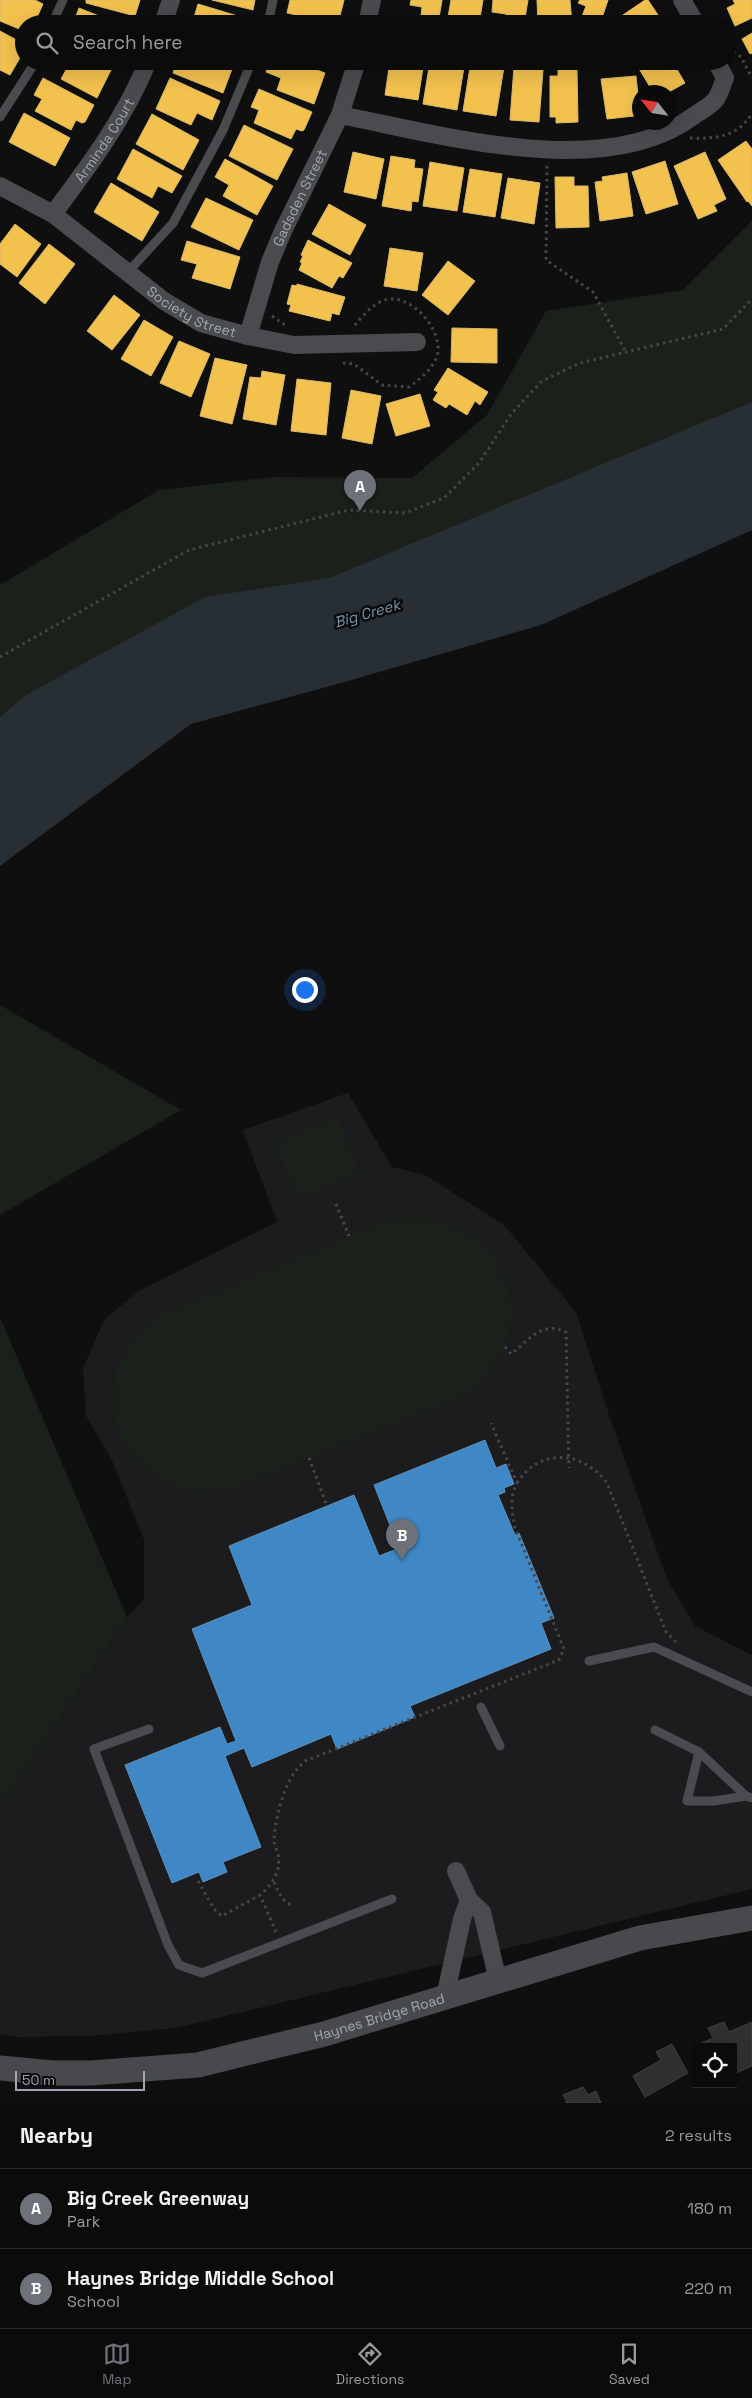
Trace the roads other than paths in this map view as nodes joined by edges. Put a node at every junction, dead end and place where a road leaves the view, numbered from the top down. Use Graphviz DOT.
graph roads {
  1 [pos="63,0"];
  2 [pos="171,0"];
  3 [pos="273,0"];
  4 [pos="372,0"];
  5 [pos="682,0"];
  6 [pos="56,15"];
  7 [pos="166,15"];
  8 [pos="270,15"];
  9 [pos="370,15"];
  10 [pos="691,15"];
  11 [pos="30,70"];
  12 [pos="144,70"];
  13 [pos="248,70"];
  14 [pos="354,70"];
  15 [pos="721,70"];
  16 [pos="340,115"];
  17 [pos="0,117"];
  18 [pos="0,186"];
  19 [pos="53,214"];
  20 [pos="127,273"];
  21 [pos="248,336"];
  22 [pos="417,342"];
  23 [pos="589,1661"];
  24 [pos="752,1692"];
  25 [pos="481,1707"];
  26 [pos="149,1729"];
  27 [pos="655,1730"];
  28 [pos="500,1746"];
  29 [pos="699,1752"];
  30 [pos="749,1797"];
  31 [pos="456,1871"];
  32 [pos="392,1899"];
  33 [pos="469,1900"];
  34 [pos="752,1918"];
  35 [pos="498,1981"];
  36 [pos="445,1997"];
  37 [pos="0,2068"];
  1 -- 6 [label="lane"];
  2 -- 7 [label="street"];
  3 -- 8 [label="lane"];
  4 -- 9 [label="street"];
  5 -- 10 [label="street"];
  11 -- 17 [label="lane"];
  12 -- 19 [label="street, Arminda Court"];
  13 -- 20 [label="lane"];
  14 -- 16 [label="street, Gadsden Street"];
  15 -- 16 [label="street"];
  16 -- 21 [label="street, Gadsden Street"];
  18 -- 19 [label="street, Society Street"];
  19 -- 20 [label="street, Society Street"];
  20 -- 21 [label="street, Society Street"];
  21 -- 22 [label="street, Society Street"];
  23 -- 24 [label="lane"];
  25 -- 28 [label="lane"];
  26 -- 32 [label="lane"];
  27 -- 29 [label="lane"];
  29 -- 30 [label="lane"];
  29 -- 30 [label="lane"];
  31 -- 33 [label="street"];
  33 -- 35 [label="street"];
  33 -- 36 [label="street"];
  34 -- 35 [label="main road, Haynes Bridge Road"];
  35 -- 36 [label="main road, Haynes Bridge Road"];
  36 -- 37 [label="main road, Haynes Bridge Road"];
}
